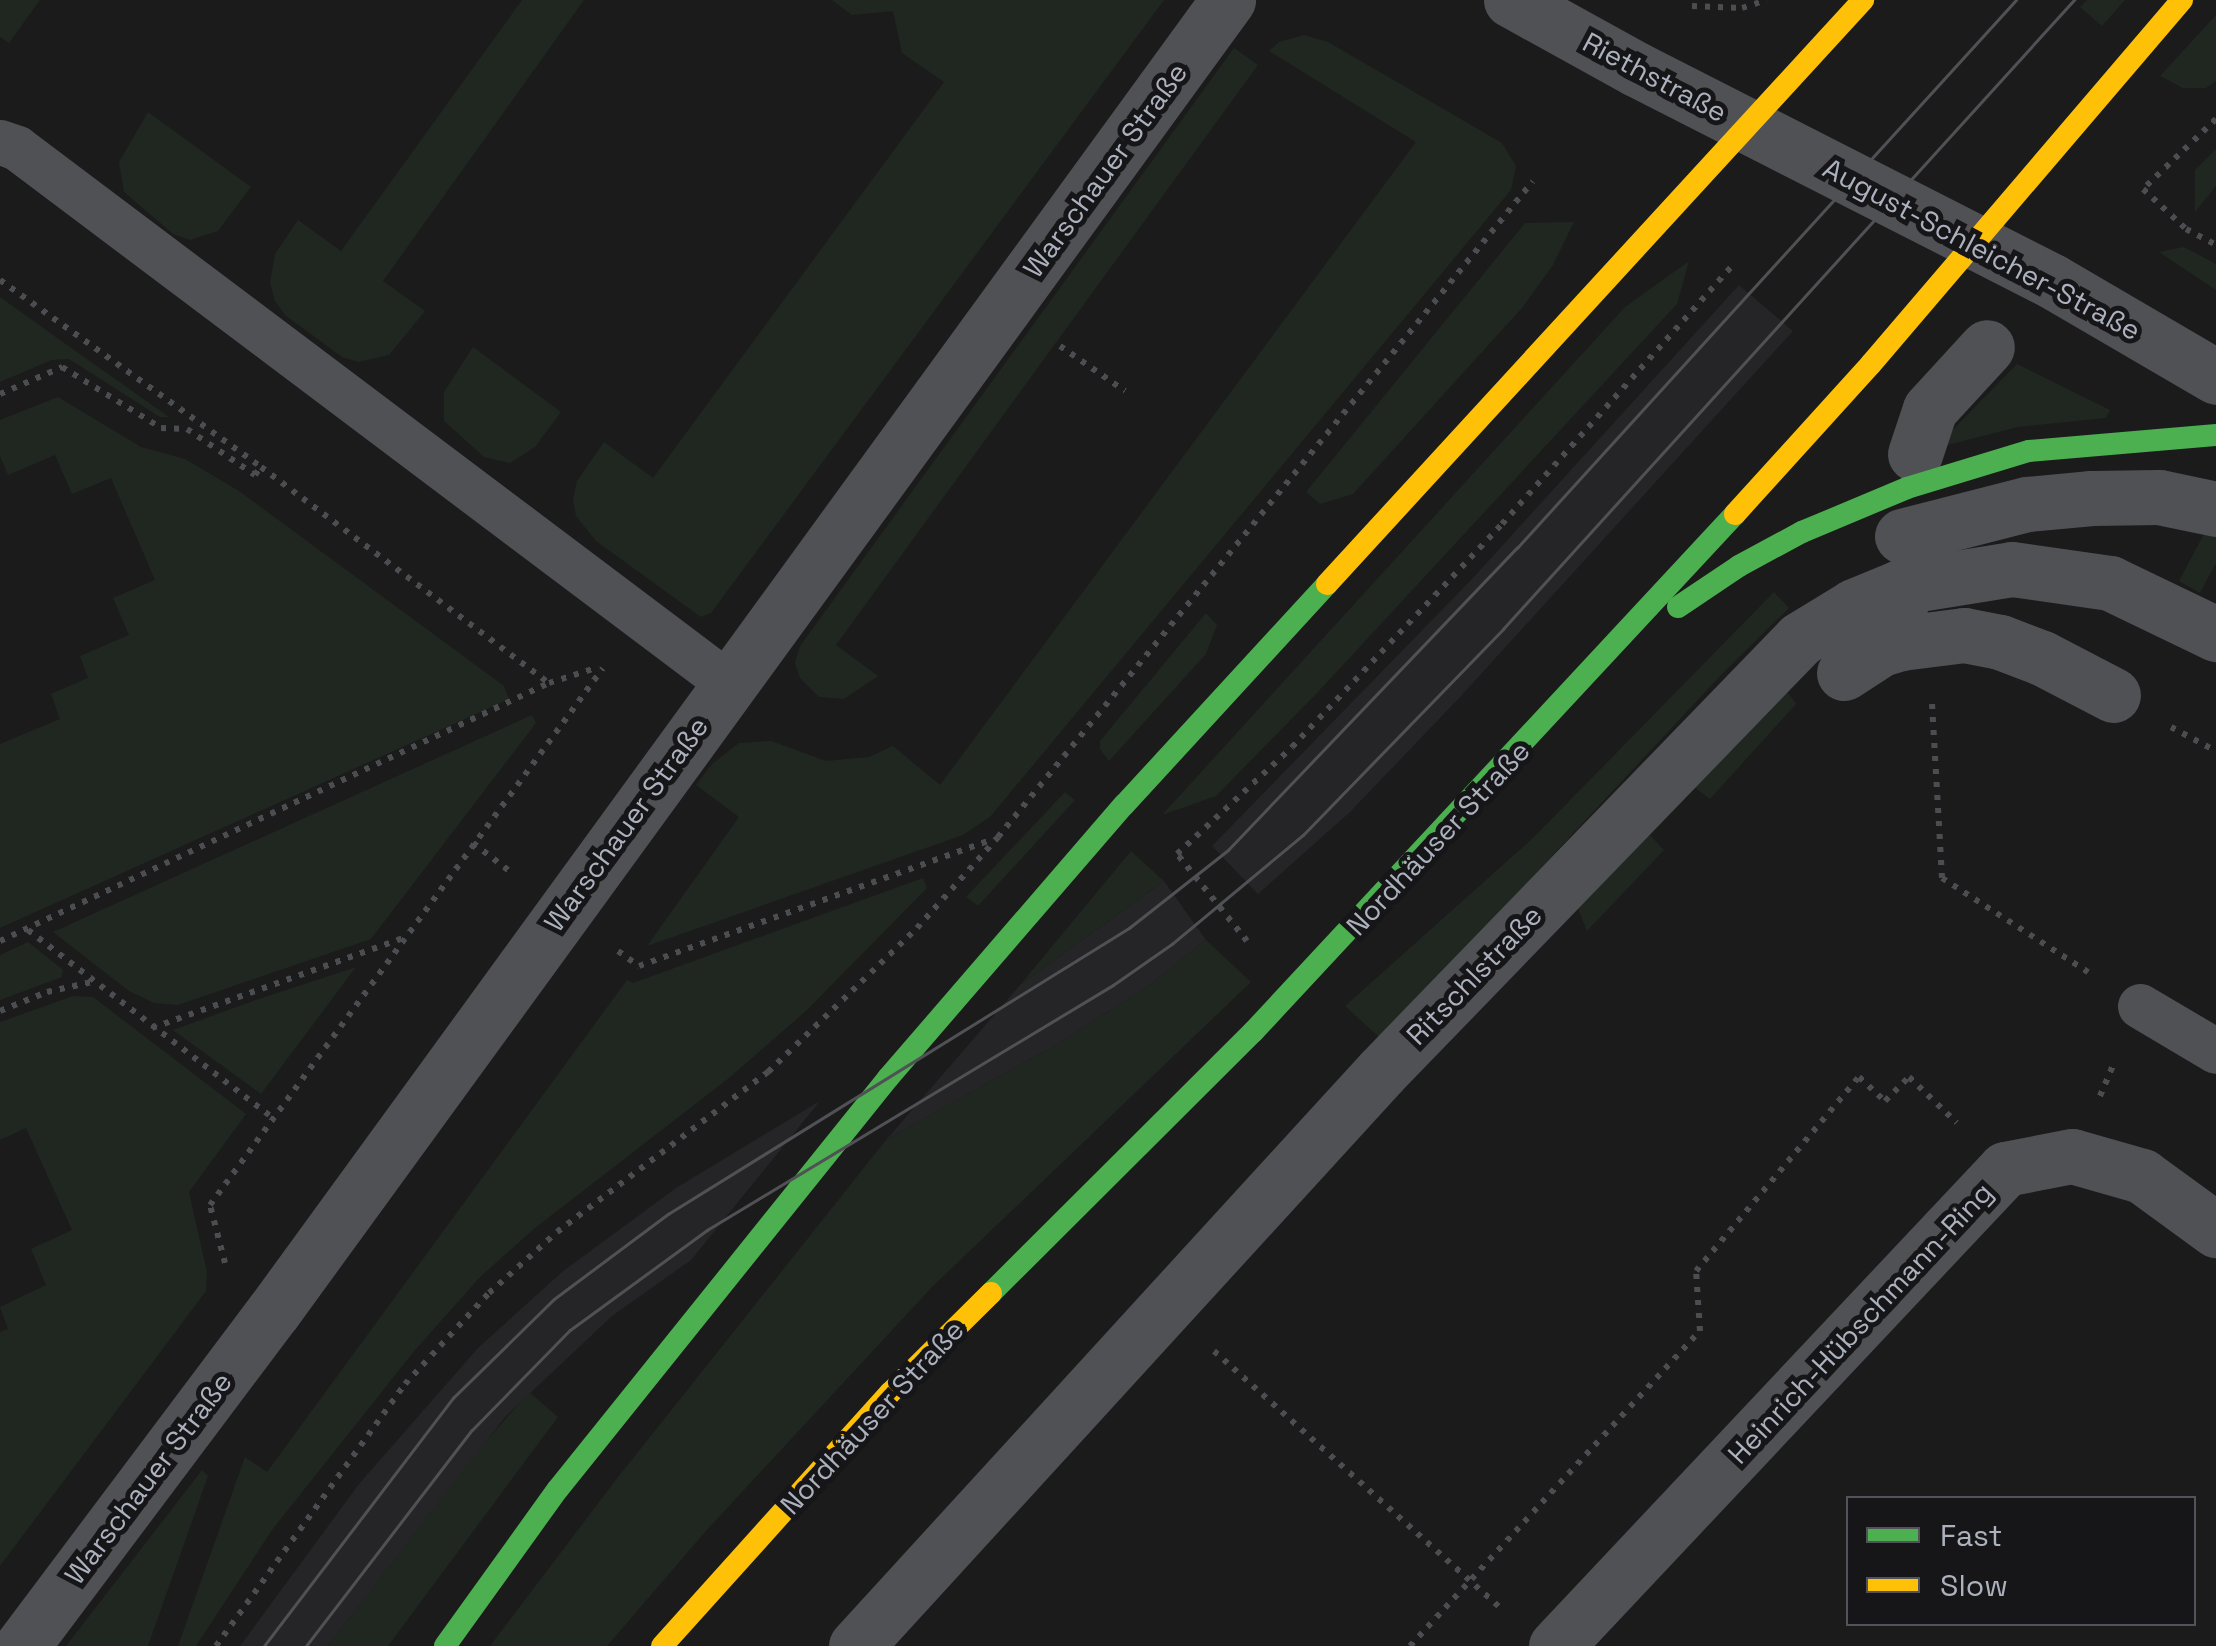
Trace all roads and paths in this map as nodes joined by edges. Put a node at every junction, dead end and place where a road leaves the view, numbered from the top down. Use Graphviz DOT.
graph roads {
  1 [pos="1228,0"];
  2 [pos="1511,0"];
  3 [pos="1767,0"];
  4 [pos="1863,0"];
  5 [pos="2182,0"];
  6 [pos="1692,6"];
  7 [pos="2216,120"];
  8 [pos="1746,125"];
  9 [pos="0,142"];
  10 [pos="1533,180"];
  11 [pos="1976,241"];
  12 [pos="2216,245"];
  13 [pos="1734,264"];
  14 [pos="0,280"];
  15 [pos="1006,308"];
  16 [pos="1987,347"];
  17 [pos="2216,377"];
  18 [pos="1125,392"];
  19 [pos="0,394"];
  20 [pos="1917,418"];
  21 [pos="2216,435"];
  22 [pos="261,467"];
  23 [pos="2216,509"];
  24 [pos="1902,536"];
  25 [pos="1910,634"];
  26 [pos="2216,634"];
  27 [pos="599,667"];
  28 [pos="618,670"];
  29 [pos="1844,673"];
  30 [pos="728,683"];
  31 [pos="549,684"];
  32 [pos="1582,684"];
  33 [pos="2112,696"];
  34 [pos="998,837"];
  35 [pos="563,912"];
  36 [pos="28,930"];
  37 [pos="405,938"];
  38 [pos="0,941"];
  39 [pos="1247,941"];
  40 [pos="92,982"];
  41 [pos="2140,1006"];
  42 [pos="0,1011"];
  43 [pos="152,1028"];
  44 [pos="2216,1051"];
  45 [pos="273,1118"];
  46 [pos="2072,1156"];
  47 [pos="2004,1170"];
  48 [pos="2216,1230"];
  49 [pos="226,1268"];
  50 [pos="1214,1350"];
  51 [pos="1471,1581"];
  52 [pos="1536,1633"];
  53 [pos="22,1646"];
  54 [pos="216,1646"];
  55 [pos="445,1646"];
  56 [pos="662,1646"];
  57 [pos="856,1646"];
  58 [pos="1410,1646"];
  1 -- 15 [label="street, Warschauer Straße"];
  2 -- 8 [label="street, Riethstraße"];
  3 -- 6 [label="path"];
  4 -- 8 [label="main road"];
  5 -- 11 [label="main road, Nordhäuser Straße"];
  7 -- 12 [label="path"];
  8 -- 11 [label="street, August-Schleicher-Straße"];
  8 -- 55 [label="main road"];
  9 -- 30 [label="lane"];
  10 -- 34 [label="path"];
  11 -- 17 [label="street, August-Schleicher-Straße"];
  11 -- 32 [label="main road, Nordhäuser Straße"];
  13 -- 39 [label="path"];
  14 -- 22 [label="path"];
  15 -- 18 [label="path"];
  15 -- 30 [label="street, Warschauer Straße"];
  16 -- 20 [label="street"];
  19 -- 22 [label="path"];
  21 -- 32 [label="main road"];
  22 -- 31 [label="path"];
  23 -- 24 [label="street"];
  25 -- 29 [label="street"];
  25 -- 33 [label="street"];
  25 -- 41 [label="path"];
  26 -- 57 [label="street, Ritschlstraße"];
  27 -- 28 [label="path"];
  27 -- 31 [label="path"];
  27 -- 37 [label="path"];
  30 -- 35 [label="street, Warschauer Straße"];
  31 -- 36 [label="path"];
  32 -- 56 [label="main road, Nordhäuser Straße"];
  34 -- 35 [label="path"];
  34 -- 54 [label="path"];
  35 -- 53 [label="street, Warschauer Straße"];
  36 -- 38 [label="path"];
  36 -- 40 [label="path"];
  37 -- 43 [label="path"];
  37 -- 45 [label="path"];
  40 -- 42 [label="path"];
  40 -- 43 [label="path"];
  41 -- 44 [label="lane"];
  41 -- 46 [label="path"];
  43 -- 45 [label="path"];
  45 -- 49 [label="path"];
  46 -- 47 [label="street, Heinrich-Hübschmann-Ring"];
  46 -- 48 [label="street, Heinrich-Hübschmann-Ring"];
  47 -- 51 [label="path"];
  47 -- 52 [label="street, Heinrich-Hübschmann-Ring"];
  50 -- 51 [label="path"];
  51 -- 52 [label="path"];
  51 -- 58 [label="path"];
}
